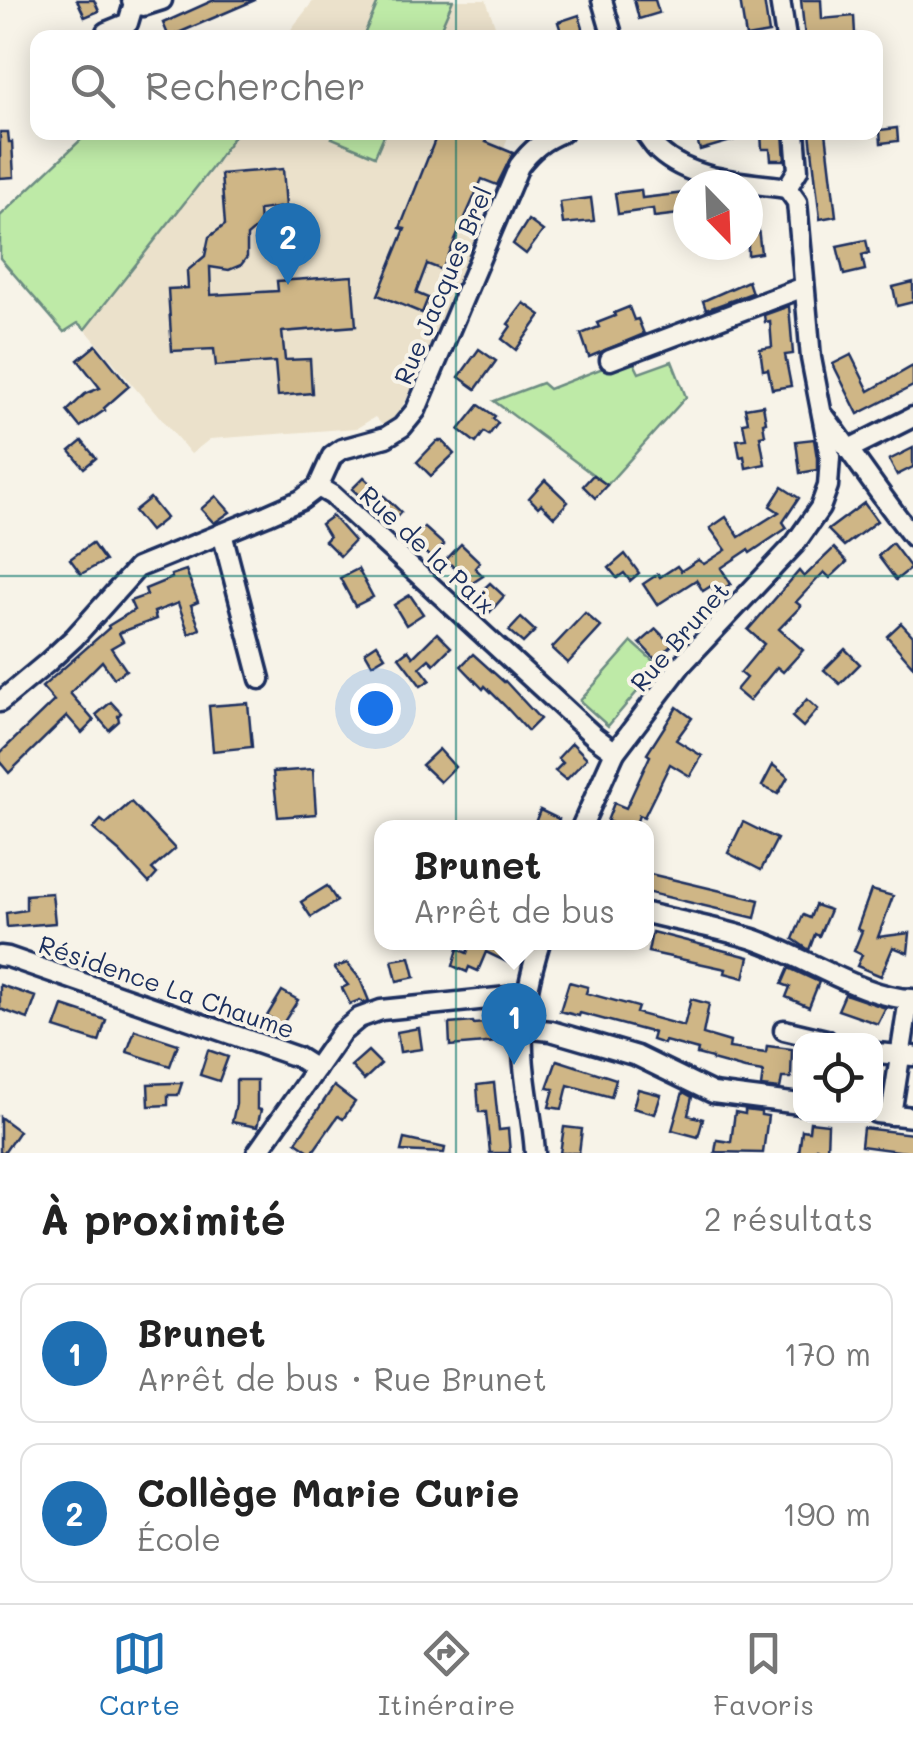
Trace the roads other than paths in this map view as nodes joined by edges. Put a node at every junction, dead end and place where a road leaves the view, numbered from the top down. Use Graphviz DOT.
graph roads {
  1 [pos="162,0"];
  2 [pos="602,0"];
  3 [pos="780,0"];
  4 [pos="133,2"];
  5 [pos="112,30"];
  6 [pos="611,30"];
  7 [pos="785,30"];
  8 [pos="546,140"];
  9 [pos="650,140"];
  10 [pos="796,140"];
  11 [pos="787,188"];
  12 [pos="804,287"];
  13 [pos="610,360"];
  14 [pos="822,413"];
  15 [pos="913,417"];
  16 [pos="849,449"];
  17 [pos="870,481"];
  18 [pos="828,486"];
  19 [pos="318,487"];
  20 [pos="222,533"];
  21 [pos="913,537"];
  22 [pos="260,679"];
  23 [pos="0,702"];
  24 [pos="615,752"];
  25 [pos="585,820"];
  26 [pos="654,915"];
  27 [pos="538,950"];
  28 [pos="0,956"];
  29 [pos="526,995"];
  30 [pos="911,999"];
  31 [pos="523,1028"];
  32 [pos="784,1030"];
  33 [pos="797,1033"];
  34 [pos="906,1056"];
  35 [pos="316,1069"];
  36 [pos="793,1103"];
  37 [pos="883,1114"];
  38 [pos="913,1118"];
  39 [pos="257,1153"];
  40 [pos="535,1153"];
  1 -- 4 [label="street"];
  2 -- 6 [label="street"];
  3 -- 7 [label="street"];
  4 -- 5 [label="street"];
  8 -- 19 [label="street, Rue Jacques Brel"];
  9 -- 11 [label="street"];
  10 -- 11 [label="street"];
  11 -- 12 [label="street"];
  12 -- 13 [label="street"];
  12 -- 14 [label="street"];
  14 -- 16 [label="street"];
  14 -- 18 [label="street"];
  15 -- 16 [label="street"];
  16 -- 17 [label="street"];
  17 -- 18 [label="street"];
  17 -- 21 [label="street"];
  18 -- 24 [label="street, Rue Brunet"];
  19 -- 20 [label="street"];
  19 -- 24 [label="street, Rue de la Paix"];
  20 -- 22 [label="street"];
  20 -- 23 [label="street"];
  24 -- 25 [label="street, Rue Brunet"];
  26 -- 30 [label="street"];
  27 -- 29 [label="street"];
  28 -- 35 [label="street, Résidence La Chaume"];
  29 -- 31 [label="street"];
  29 -- 35 [label="street"];
  30 -- 34 [label="street"];
  31 -- 36 [label="street"];
  31 -- 40 [label="street"];
  32 -- 33 [label="street"];
  34 -- 37 [label="street"];
  35 -- 39 [label="street"];
  37 -- 38 [label="street"];
}
